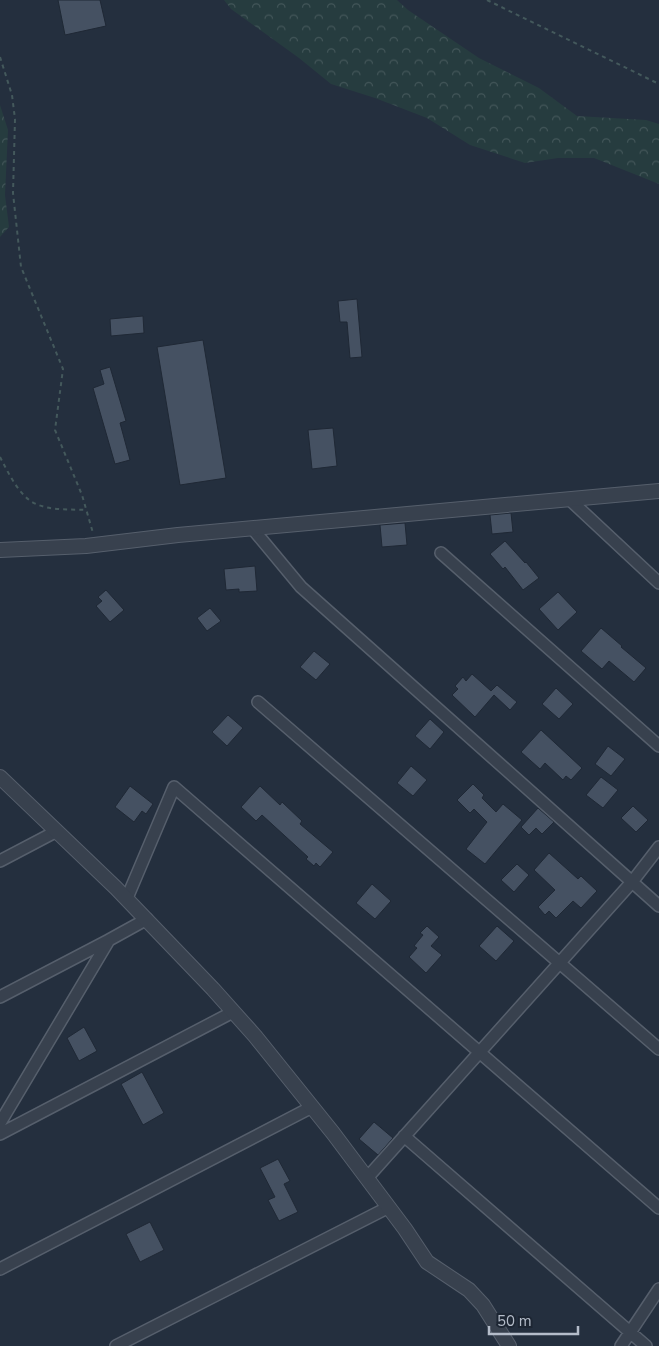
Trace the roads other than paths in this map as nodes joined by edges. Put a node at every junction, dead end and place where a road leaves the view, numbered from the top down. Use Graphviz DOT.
graph roads {
  1 [pos="659,491"];
  2 [pos="569,499"];
  3 [pos="252,528"];
  4 [pos="0,550"];
  5 [pos="441,553"];
  6 [pos="659,583"];
  7 [pos="258,702"];
  8 [pos="659,746"];
  9 [pos="0,777"];
  10 [pos="57,831"];
  11 [pos="659,847"];
  12 [pos="0,861"];
  13 [pos="632,882"];
  14 [pos="127,898"];
  15 [pos="659,906"];
  16 [pos="147,919"];
  17 [pos="109,940"];
  18 [pos="559,962"];
  19 [pos="0,997"];
  20 [pos="233,1012"];
  21 [pos="659,1049"];
  22 [pos="479,1052"];
  23 [pos="312,1107"];
  24 [pos="0,1123"];
  25 [pos="0,1134"];
  26 [pos="404,1136"];
  27 [pos="367,1178"];
  28 [pos="389,1207"];
  29 [pos="659,1208"];
  30 [pos="0,1269"];
  31 [pos="659,1289"];
  32 [pos="630,1332"];
  33 [pos="116,1346"];
  34 [pos="509,1346"];
  35 [pos="621,1346"];
  36 [pos="646,1346"];
  1 -- 2 [label="street"];
  2 -- 3 [label="street"];
  2 -- 6 [label="street"];
  3 -- 4 [label="street"];
  3 -- 13 [label="street"];
  5 -- 8 [label="street"];
  7 -- 18 [label="street"];
  9 -- 10 [label="street"];
  10 -- 12 [label="street"];
  10 -- 14 [label="street"];
  11 -- 13 [label="street"];
  13 -- 15 [label="street"];
  13 -- 18 [label="street"];
  14 -- 16 [label="street"];
  14 -- 22 [label="street"];
  16 -- 17 [label="street"];
  16 -- 20 [label="street"];
  17 -- 19 [label="street"];
  17 -- 24 [label="street"];
  18 -- 21 [label="street"];
  18 -- 22 [label="street"];
  20 -- 23 [label="street"];
  20 -- 25 [label="street"];
  22 -- 26 [label="street"];
  22 -- 29 [label="street"];
  23 -- 27 [label="street"];
  23 -- 30 [label="street"];
  26 -- 27 [label="street"];
  26 -- 32 [label="street"];
  27 -- 28 [label="street"];
  28 -- 33 [label="street"];
  28 -- 34 [label="street"];
  31 -- 32 [label="street"];
  32 -- 35 [label="street"];
  32 -- 36 [label="street"];
}
